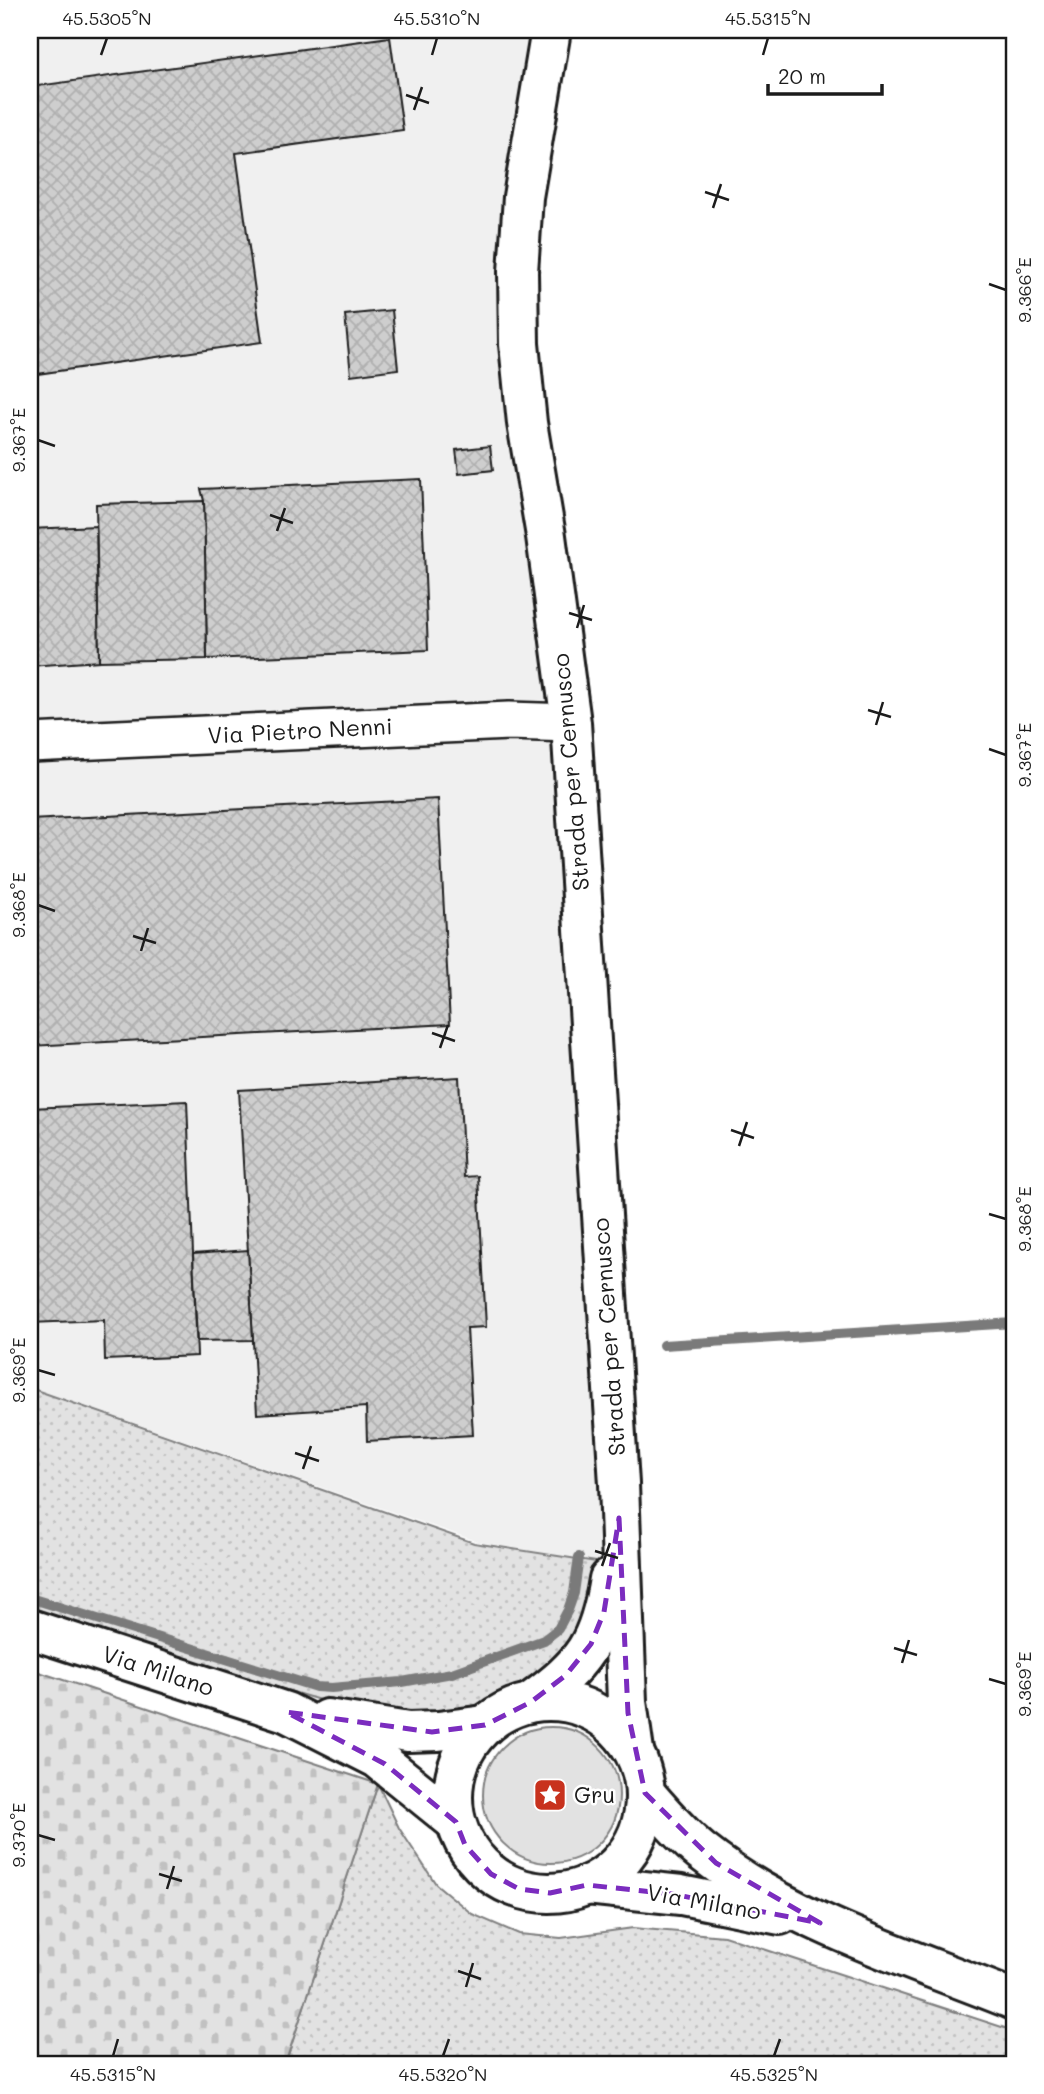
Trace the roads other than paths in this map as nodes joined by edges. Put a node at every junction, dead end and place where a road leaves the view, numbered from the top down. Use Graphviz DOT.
graph roads {
  1 [pos="551,30"];
  2 [pos="571,723"];
  3 [pos="30,743"];
  4 [pos="619,1518"];
  5 [pos="30,1629"];
  6 [pos="531,1702"];
  7 [pos="286,1713"];
  8 [pos="485,1725"];
  9 [pos="634,1751"];
  10 [pos="645,1793"];
  11 [pos="456,1822"];
  12 [pos="587,1885"];
  13 [pos="820,1923"];
  14 [pos="1014,2000"];
  1 -- 2 [label="street, Strada per Cernusco"];
  2 -- 3 [label="street, Via Pietro Nenni"];
  2 -- 4 [label="street, Strada per Cernusco"];
  4 -- 6 [label="street, Strada per Cernusco"];
  4 -- 9 [label="street, Strada per Cernusco"];
  5 -- 7 [label="street, Via Milano"];
  6 -- 8 [label="street, Via Milano"];
  6 -- 9 [label="street, Via Milano"];
  7 -- 8 [label="street, Via Milano"];
  7 -- 11 [label="street, Via Milano"];
  8 -- 11 [label="street, Via Milano"];
  9 -- 10 [label="street, Via Milano"];
  10 -- 12 [label="street, Via Milano"];
  10 -- 13 [label="street, Via Milano"];
  11 -- 12 [label="street, Via Milano"];
  12 -- 13 [label="street, Via Milano"];
  13 -- 14 [label="street, Via Milano"];
}
